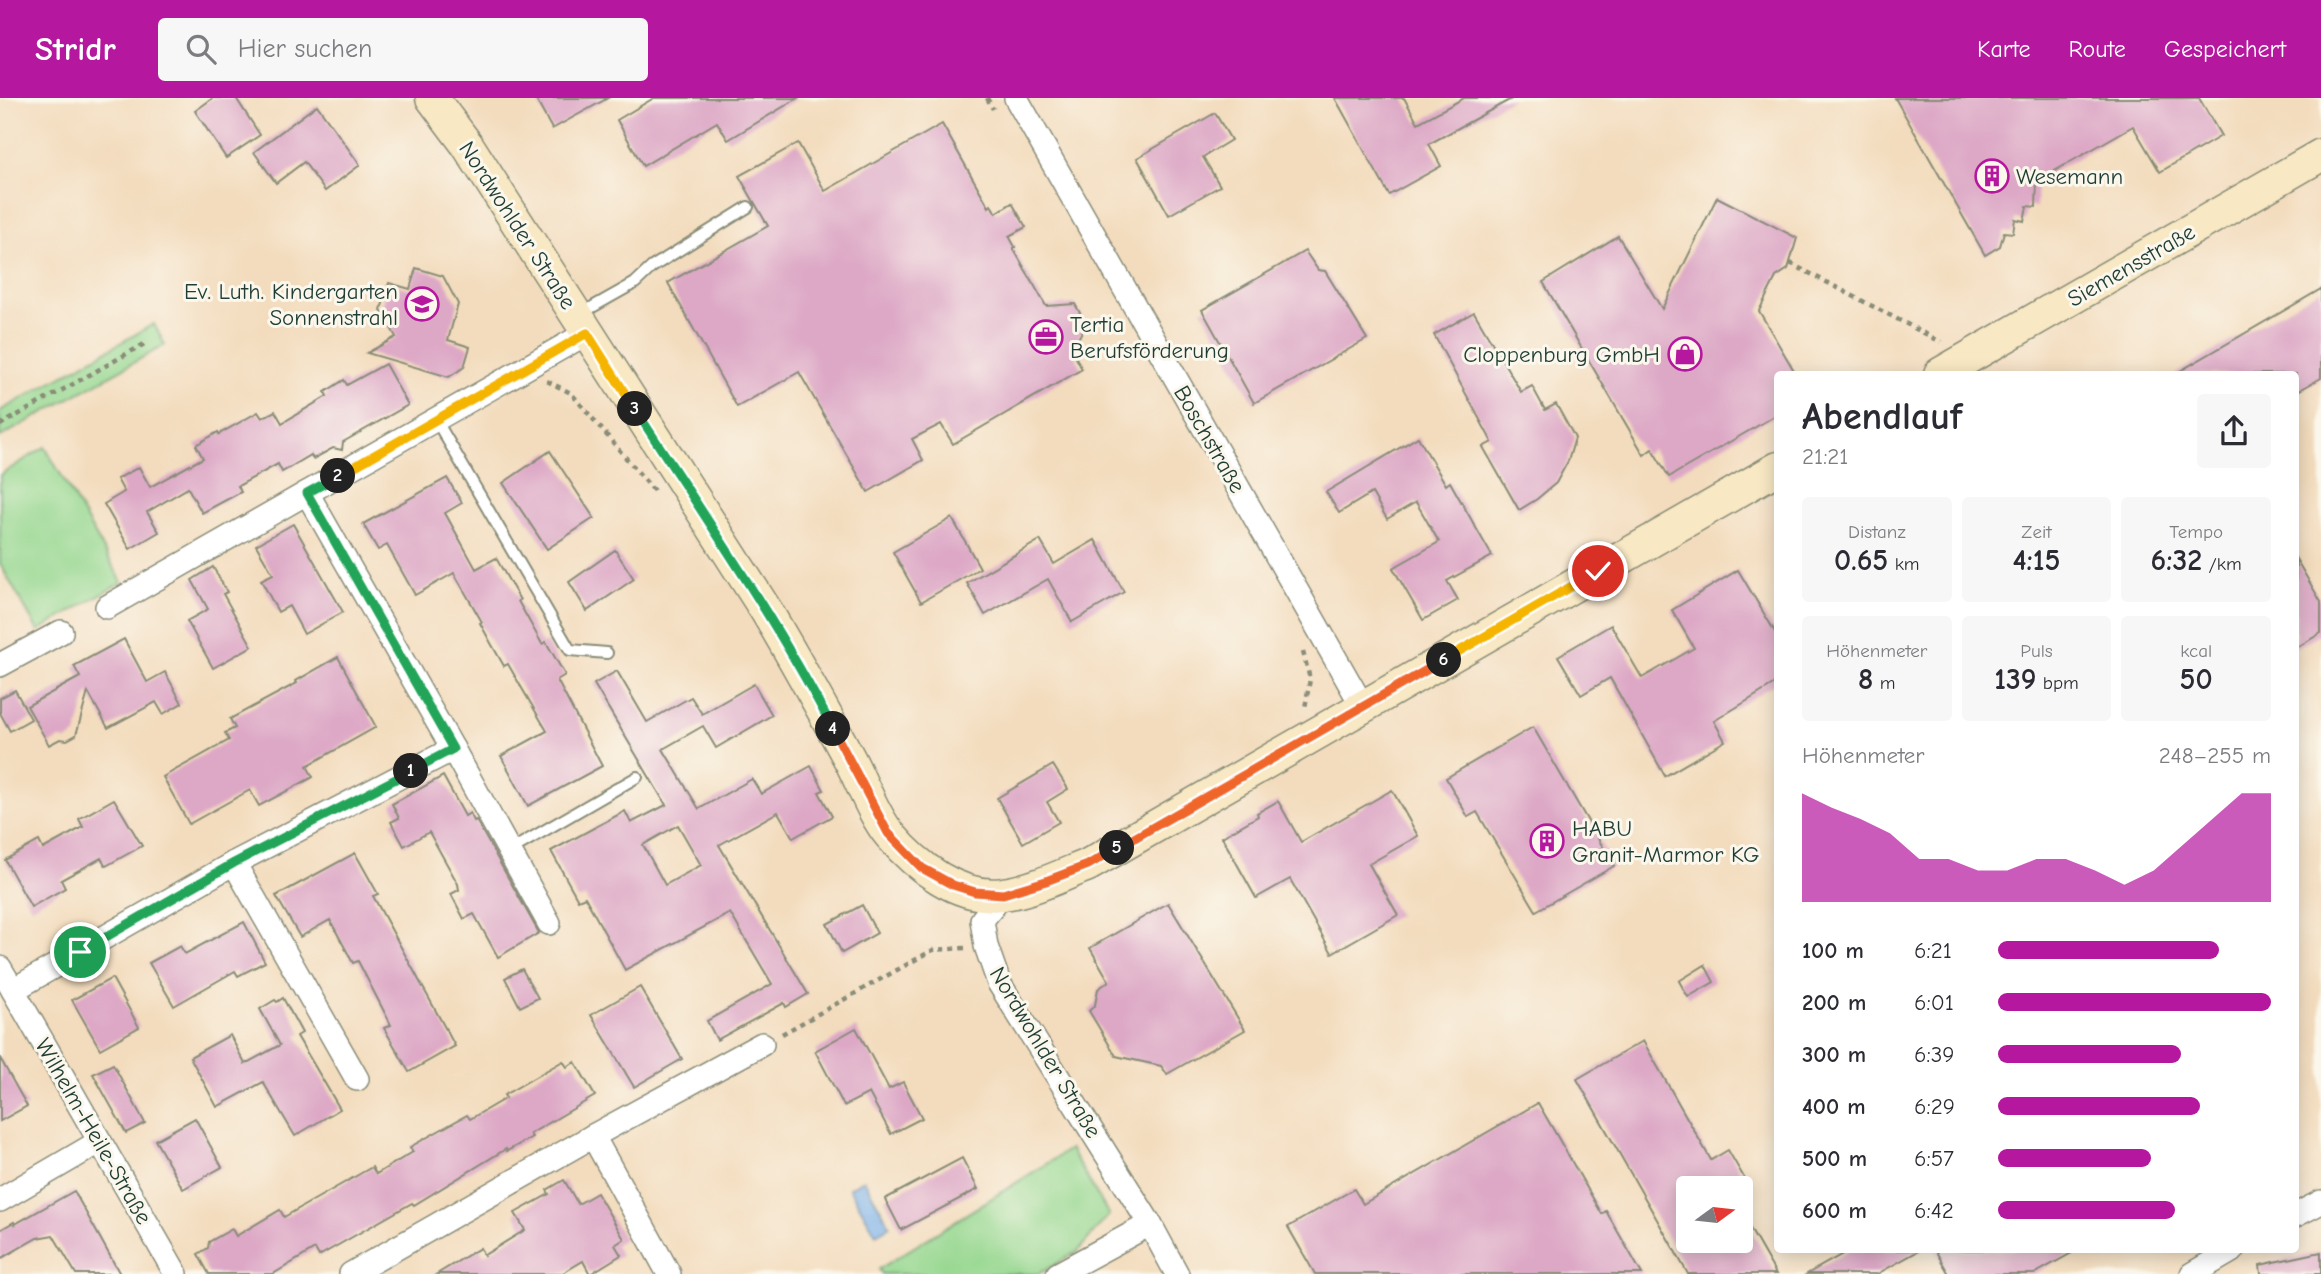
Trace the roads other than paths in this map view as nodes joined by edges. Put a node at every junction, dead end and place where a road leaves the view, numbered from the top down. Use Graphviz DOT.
graph roads {
  1 [pos="432,98"];
  2 [pos="1016,98"];
  3 [pos="2321,155"];
  4 [pos="748,206"];
  5 [pos="581,325"];
  6 [pos="1948,370"];
  7 [pos="436,419"];
  8 [pos="1774,470"];
  9 [pos="307,493"];
  10 [pos="107,607"];
  11 [pos="61,632"];
  12 [pos="607,653"];
  13 [pos="0,665"];
  14 [pos="1363,706"];
  15 [pos="453,749"];
  16 [pos="637,777"];
  17 [pos="509,851"];
  18 [pos="234,863"];
  19 [pos="1003,894"];
  20 [pos="549,923"];
  21 [pos="0,968"];
  22 [pos="13,990"];
  23 [pos="762,1044"];
  24 [pos="357,1079"];
  25 [pos="593,1136"];
  26 [pos="99,1142"];
  27 [pos="0,1200"];
  28 [pos="2321,1202"];
  29 [pos="2299,1213"];
  30 [pos="1150,1224"];
  31 [pos="2228,1253"];
  32 [pos="176,1274"];
  33 [pos="351,1274"];
  34 [pos="668,1274"];
  35 [pos="1058,1274"];
  36 [pos="1177,1274"];
  37 [pos="2192,1274"];
  1 -- 5 [label="main road, Nordwohlder Straße"];
  2 -- 14 [label="street, Boschstraße"];
  3 -- 6 [label="main road, Siemensstraße"];
  4 -- 5 [label="lane"];
  5 -- 7 [label="street"];
  5 -- 19 [label="main road, Nordwohlder Straße"];
  7 -- 9 [label="street"];
  7 -- 12 [label="lane"];
  8 -- 14 [label="main road"];
  9 -- 10 [label="street"];
  9 -- 15 [label="street"];
  11 -- 13 [label="street"];
  14 -- 19 [label="main road"];
  15 -- 17 [label="street"];
  15 -- 18 [label="street"];
  16 -- 17 [label="lane"];
  17 -- 20 [label="street"];
  18 -- 22 [label="street"];
  18 -- 24 [label="street"];
  19 -- 30 [label="street, Nordwohlder Straße"];
  21 -- 22 [label="street, Wilhelm-Heile-Straße"];
  22 -- 26 [label="street, Wilhelm-Heile-Straße"];
  23 -- 25 [label="street"];
  25 -- 33 [label="street"];
  25 -- 34 [label="street"];
  26 -- 27 [label="street"];
  26 -- 32 [label="street, Wilhelm-Heile-Straße"];
  28 -- 29 [label="street"];
  30 -- 35 [label="street"];
  30 -- 36 [label="street, Nordwohlder Straße"];
  31 -- 37 [label="street"];
}
